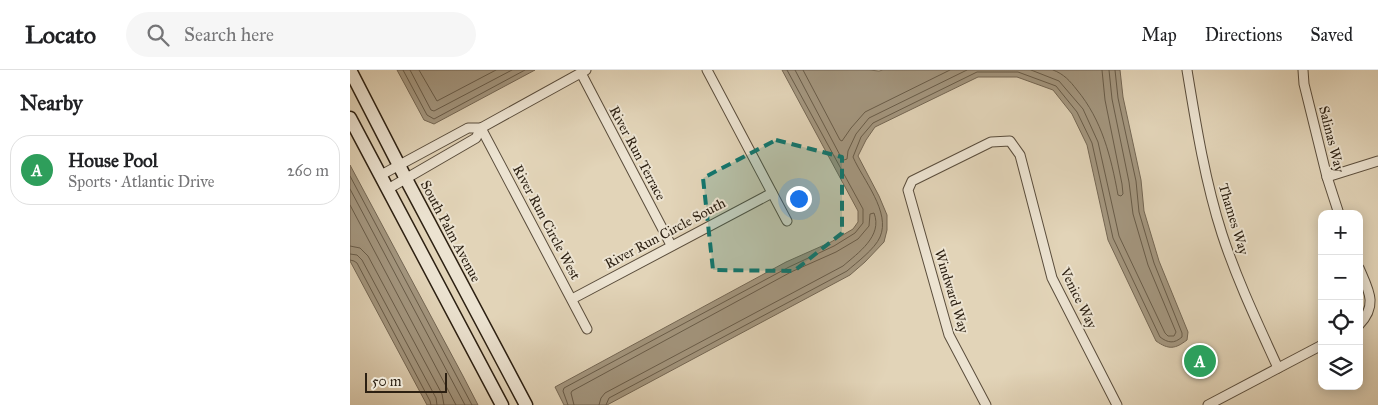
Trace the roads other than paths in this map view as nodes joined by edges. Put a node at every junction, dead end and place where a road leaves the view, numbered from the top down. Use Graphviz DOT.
graph roads {
  1 [pos="350,70"];
  2 [pos="707,70"];
  3 [pos="1187,70"];
  4 [pos="1303,70"];
  5 [pos="584,71"];
  6 [pos="350,118"];
  7 [pos="481,128"];
  8 [pos="1010,141"];
  9 [pos="1378,161"];
  10 [pos="399,165"];
  11 [pos="381,175"];
  12 [pos="1327,177"];
  13 [pos="406,179"];
  14 [pos="388,188"];
  15 [pos="772,193"];
  16 [pos="1338,210"];
  17 [pos="787,221"];
  18 [pos="671,245"];
  19 [pos="1363,277"];
  20 [pos="572,298"];
  21 [pos="1363,320"];
  22 [pos="587,329"];
  23 [pos="1318,347"];
  24 [pos="1278,368"];
  25 [pos="502,405"];
  26 [pos="526,405"];
  27 [pos="986,405"];
  28 [pos="1117,405"];
  29 [pos="1208,405"];
  1 -- 10 [label="main road, South Palm Avenue"];
  2 -- 15 [label="street"];
  3 -- 24 [label="street, Thames Way"];
  4 -- 12 [label="street, Salinas Way"];
  5 -- 7 [label="street"];
  5 -- 18 [label="street, River Run Terrace"];
  6 -- 11 [label="main road"];
  7 -- 10 [label="street"];
  7 -- 13 [label="street"];
  7 -- 20 [label="street, River Run Circle West"];
  8 -- 27 [label="street, Windward Way"];
  8 -- 28 [label="street, Venice Way"];
  9 -- 12 [label="street"];
  10 -- 11 [label="street"];
  10 -- 13 [label="main road, South Palm Avenue"];
  11 -- 14 [label="main road"];
  12 -- 16 [label="street, Salinas Way"];
  13 -- 14 [label="street"];
  13 -- 26 [label="main road, South Palm Avenue"];
  14 -- 25 [label="main road"];
  15 -- 17 [label="street"];
  15 -- 18 [label="street, River Run Circle South"];
  18 -- 20 [label="street, River Run Circle South"];
  19 -- 21 [label="street"];
  20 -- 22 [label="street, River Run Circle West"];
  23 -- 24 [label="street"];
  24 -- 29 [label="street"];
}
